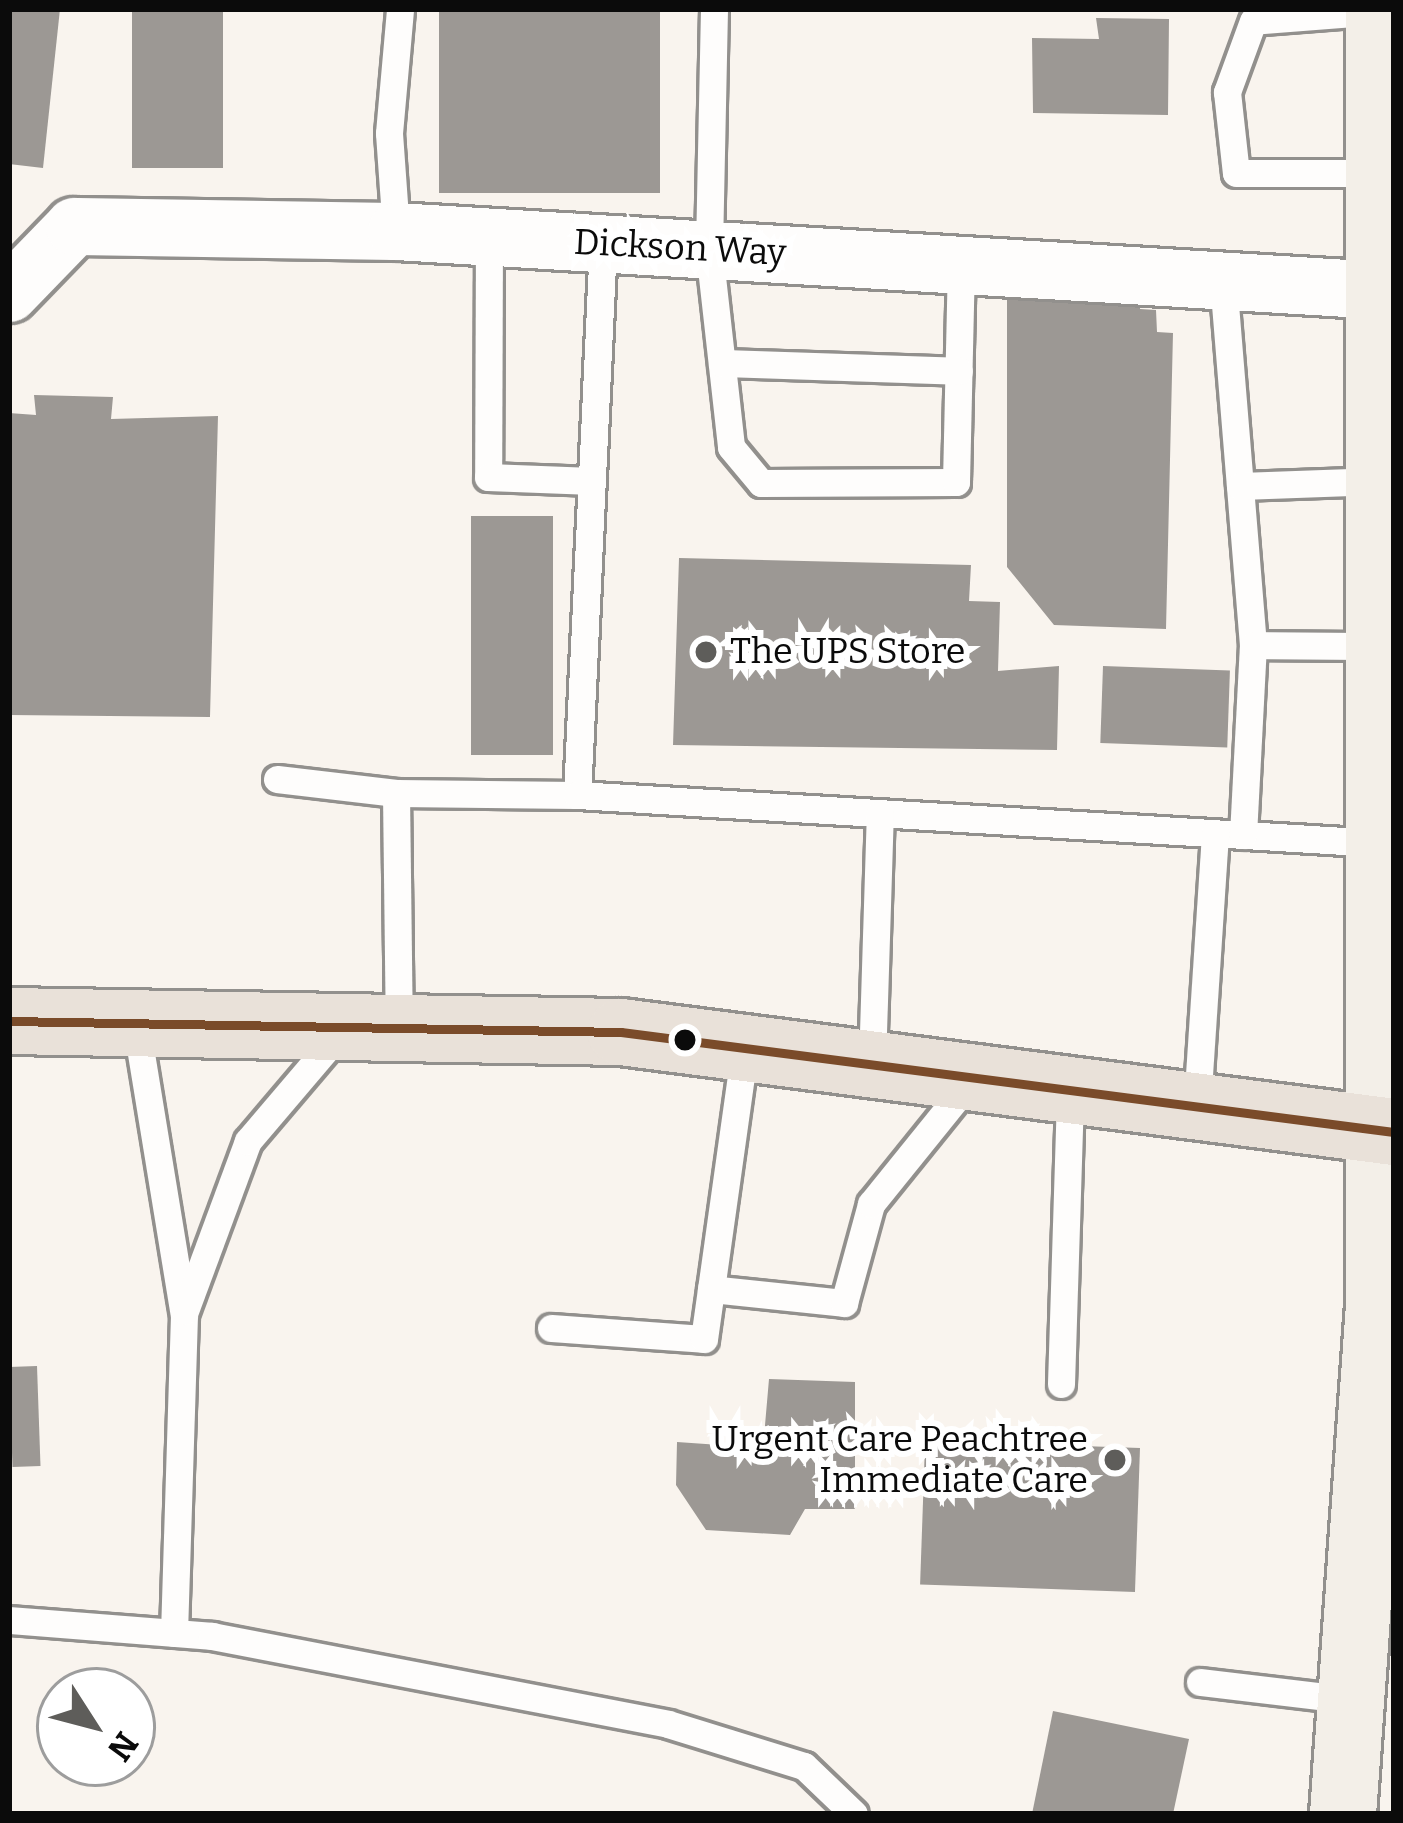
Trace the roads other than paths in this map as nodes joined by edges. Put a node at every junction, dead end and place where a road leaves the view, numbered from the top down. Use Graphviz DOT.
graph roads {
  1 [pos="400,9"];
  2 [pos="714,9"];
  3 [pos="1379,10"];
  4 [pos="1394,15"];
  5 [pos="1383,230"];
  6 [pos="396,231"];
  7 [pos="489,237"];
  8 [pos="603,244"];
  9 [pos="709,250"];
  10 [pos="961,265"];
  11 [pos="1223,280"];
  12 [pos="9,293"];
  13 [pos="722,363"];
  14 [pos="959,371"];
  15 [pos="1387,416"];
  16 [pos="592,481"];
  17 [pos="1379,481"];
  18 [pos="1240,486"];
  19 [pos="1384,615"];
  20 [pos="1253,645"];
  21 [pos="277,779"];
  22 [pos="396,793"];
  23 [pos="577,795"];
  24 [pos="880,814"];
  25 [pos="1229,834"];
  26 [pos="1378,843"];
  27 [pos="9,1021"];
  28 [pos="136,1023"];
  29 [pos="372,1027"];
  30 [pos="745,1047"];
  31 [pos="872,1064"];
  32 [pos="974,1077"];
  33 [pos="1070,1090"];
  34 [pos="1197,1106"];
  35 [pos="1386,1131"];
  36 [pos="711,1289"];
  37 [pos="184,1315"];
  38 [pos="551,1328"];
  39 [pos="1061,1384"];
  40 [pos="9,1620"];
  41 [pos="174,1633"];
  42 [pos="1200,1682"];
  43 [pos="1360,1684"];
  44 [pos="854,1814"];
  45 [pos="1343,1814"];
  1 -- 6 [label="lane"];
  2 -- 9 [label="lane"];
  3 -- 4 [label="lane"];
  3 -- 5 [label="street"];
  3 -- 5 [label="lane"];
  5 -- 11 [label="street, Dickson Way"];
  5 -- 15 [label="street"];
  6 -- 7 [label="street, Dickson Way"];
  6 -- 12 [label="street, Dickson Way"];
  7 -- 8 [label="street, Dickson Way"];
  7 -- 16 [label="lane"];
  8 -- 9 [label="street, Dickson Way"];
  8 -- 16 [label="lane"];
  9 -- 10 [label="street, Dickson Way"];
  9 -- 13 [label="lane"];
  10 -- 11 [label="street, Dickson Way"];
  10 -- 14 [label="lane"];
  11 -- 18 [label="lane"];
  13 -- 14 [label="lane"];
  13 -- 14 [label="lane"];
  15 -- 17 [label="street"];
  16 -- 23 [label="lane"];
  17 -- 18 [label="lane"];
  17 -- 19 [label="street"];
  18 -- 20 [label="lane"];
  19 -- 20 [label="lane"];
  19 -- 26 [label="street"];
  20 -- 25 [label="lane"];
  21 -- 22 [label="lane"];
  22 -- 23 [label="lane"];
  22 -- 29 [label="lane"];
  23 -- 24 [label="lane"];
  24 -- 25 [label="lane"];
  24 -- 31 [label="lane"];
  25 -- 26 [label="lane"];
  25 -- 34 [label="lane"];
  26 -- 35 [label="street"];
  27 -- 28 [label="main road"];
  28 -- 29 [label="main road"];
  28 -- 37 [label="lane"];
  29 -- 30 [label="main road"];
  29 -- 37 [label="lane"];
  30 -- 31 [label="main road"];
  30 -- 36 [label="lane"];
  31 -- 32 [label="main road"];
  32 -- 33 [label="main road"];
  32 -- 36 [label="lane"];
  33 -- 34 [label="main road"];
  33 -- 39 [label="lane"];
  34 -- 35 [label="main road"];
  35 -- 43 [label="street"];
  36 -- 38 [label="lane"];
  37 -- 41 [label="lane"];
  40 -- 41 [label="lane"];
  41 -- 44 [label="lane"];
  42 -- 43 [label="lane"];
  43 -- 45 [label="street"];
}
